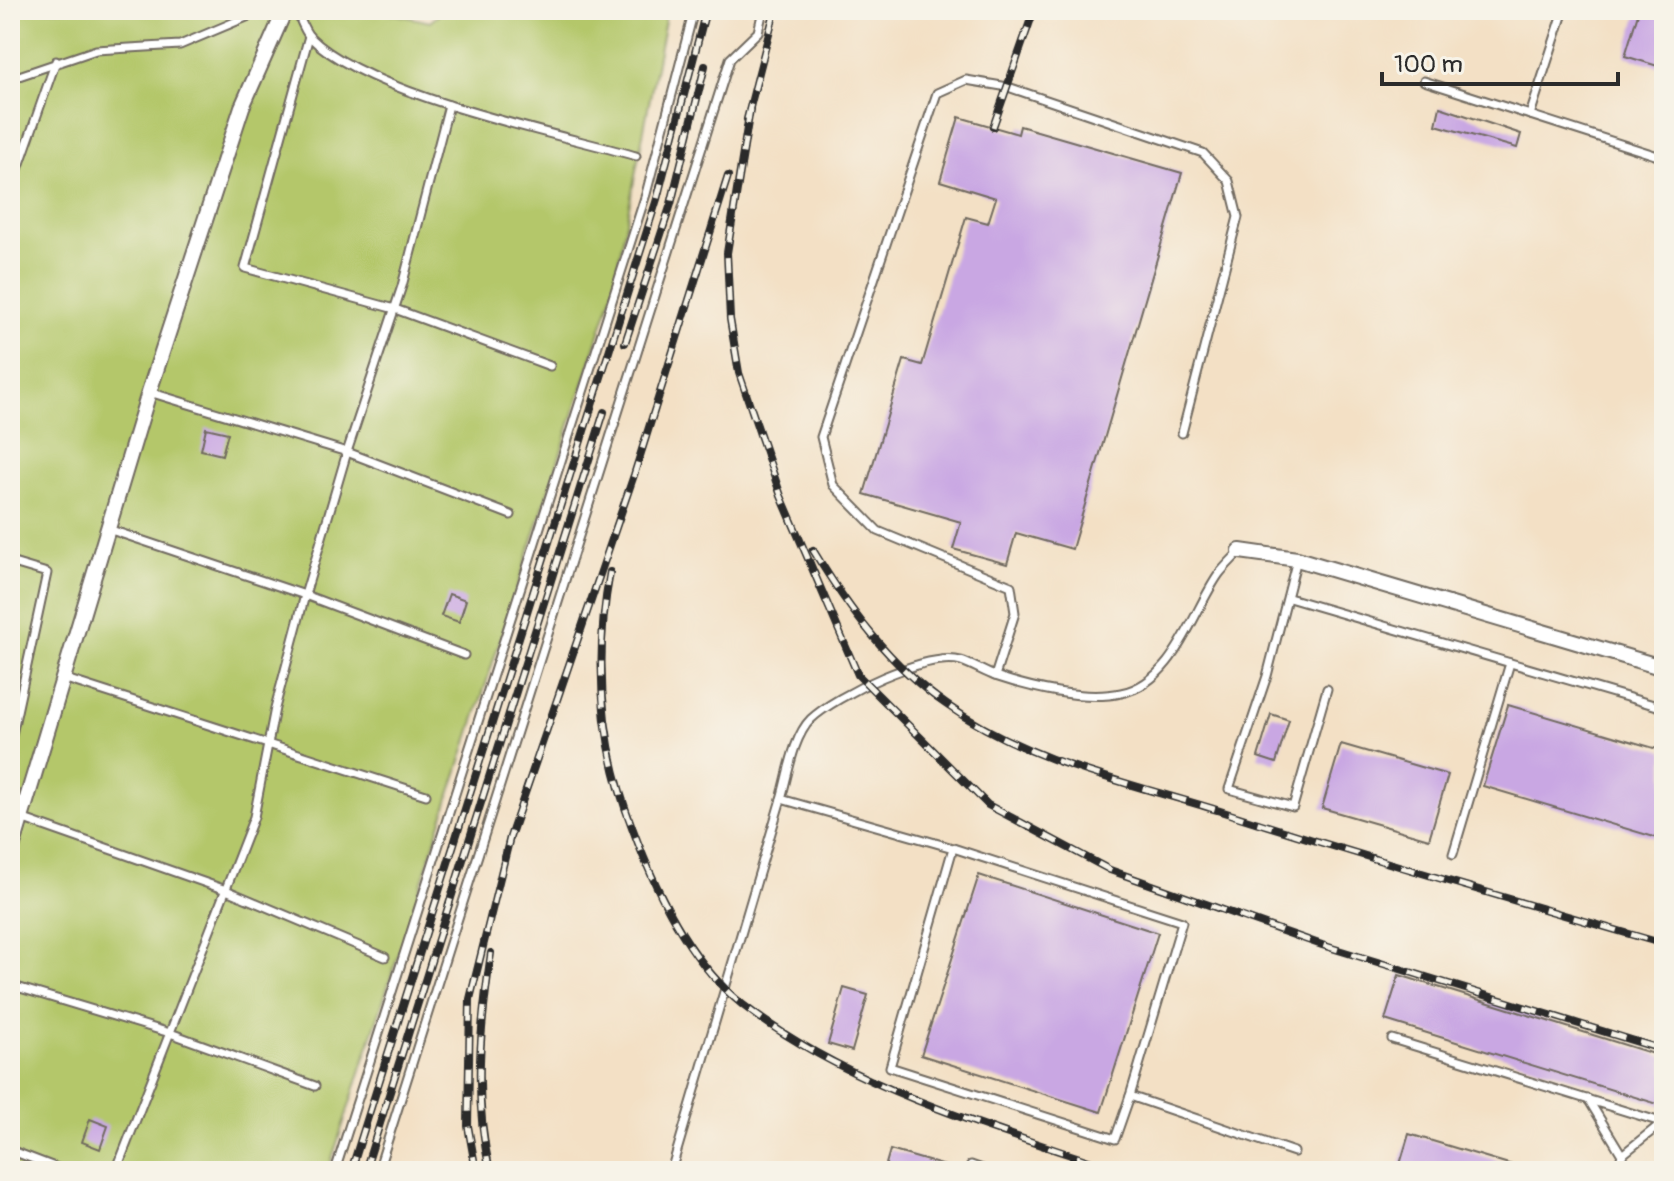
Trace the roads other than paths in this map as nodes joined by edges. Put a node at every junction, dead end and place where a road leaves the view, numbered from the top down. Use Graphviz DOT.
graph roads {
  1 [pos="263,10"];
  2 [pos="285,10"];
  3 [pos="296,10"];
  4 [pos="694,10"];
  5 [pos="763,10"];
  6 [pos="1564,10"];
  7 [pos="309,36"];
  8 [pos="56,61"];
  9 [pos="10,79"];
  10 [pos="1424,81"];
  11 [pos="449,105"];
  12 [pos="1530,115"];
  13 [pos="636,156"];
  14 [pos="1664,158"];
  15 [pos="10,192"];
  16 [pos="395,309"];
  17 [pos="550,366"];
  18 [pos="149,392"];
  19 [pos="1182,433"];
  20 [pos="347,452"];
  21 [pos="511,515"];
  22 [pos="108,529"];
  23 [pos="1240,551"];
  24 [pos="1297,559"];
  25 [pos="10,562"];
  26 [pos="305,595"];
  27 [pos="1289,598"];
  28 [pos="464,655"];
  29 [pos="1510,663"];
  30 [pos="1664,668"];
  31 [pos="995,676"];
  32 [pos="63,678"];
  33 [pos="1327,689"];
  34 [pos="1664,708"];
  35 [pos="14,711"];
  36 [pos="269,742"];
  37 [pos="10,744"];
  38 [pos="426,795"];
  39 [pos="781,799"];
  40 [pos="21,818"];
  41 [pos="953,848"];
  42 [pos="1453,854"];
  43 [pos="10,855"];
  44 [pos="226,890"];
  45 [pos="385,957"];
  46 [pos="10,985"];
  47 [pos="170,1033"];
  48 [pos="1392,1039"];
  49 [pos="315,1086"];
  50 [pos="1130,1096"];
  51 [pos="1588,1099"];
  52 [pos="1664,1122"];
  53 [pos="10,1150"];
  54 [pos="1294,1152"];
  55 [pos="1622,1155"];
  56 [pos="65,1171"];
  57 [pos="116,1171"];
  58 [pos="335,1171"];
  59 [pos="378,1171"];
  60 [pos="671,1171"];
  61 [pos="970,1171"];
  62 [pos="988,1171"];
  63 [pos="1617,1171"];
  1 -- 8 [label="lane"];
  2 -- 18 [label="street"];
  3 -- 7 [label="lane"];
  4 -- 58 [label="lane"];
  5 -- 59 [label="lane"];
  6 -- 12 [label="lane"];
  7 -- 11 [label="lane"];
  7 -- 16 [label="lane"];
  8 -- 9 [label="lane"];
  8 -- 15 [label="lane"];
  10 -- 12 [label="lane"];
  11 -- 13 [label="lane"];
  11 -- 16 [label="lane"];
  12 -- 14 [label="lane"];
  16 -- 17 [label="lane"];
  16 -- 20 [label="lane"];
  18 -- 20 [label="lane"];
  18 -- 22 [label="street"];
  19 -- 31 [label="lane"];
  20 -- 21 [label="lane"];
  20 -- 26 [label="lane"];
  22 -- 26 [label="lane"];
  22 -- 32 [label="street"];
  23 -- 24 [label="street"];
  23 -- 31 [label="lane"];
  24 -- 27 [label="lane"];
  24 -- 30 [label="street"];
  25 -- 35 [label="lane"];
  26 -- 28 [label="lane"];
  26 -- 36 [label="lane"];
  27 -- 29 [label="lane"];
  27 -- 33 [label="lane"];
  29 -- 34 [label="lane"];
  29 -- 42 [label="lane"];
  31 -- 39 [label="lane"];
  32 -- 36 [label="lane"];
  32 -- 40 [label="street"];
  35 -- 37 [label="lane"];
  36 -- 38 [label="lane"];
  36 -- 44 [label="lane"];
  39 -- 41 [label="lane"];
  39 -- 60 [label="lane"];
  40 -- 43 [label="street"];
  40 -- 44 [label="lane"];
  41 -- 50 [label="lane"];
  41 -- 50 [label="lane"];
  44 -- 45 [label="lane"];
  44 -- 47 [label="lane"];
  46 -- 47 [label="lane"];
  47 -- 49 [label="lane"];
  47 -- 57 [label="lane"];
  48 -- 51 [label="lane"];
  50 -- 54 [label="lane"];
  51 -- 52 [label="lane"];
  51 -- 55 [label="lane"];
  52 -- 55 [label="lane"];
  53 -- 56 [label="lane"];
  55 -- 63 [label="lane"];
  61 -- 62 [label="lane"];
}
